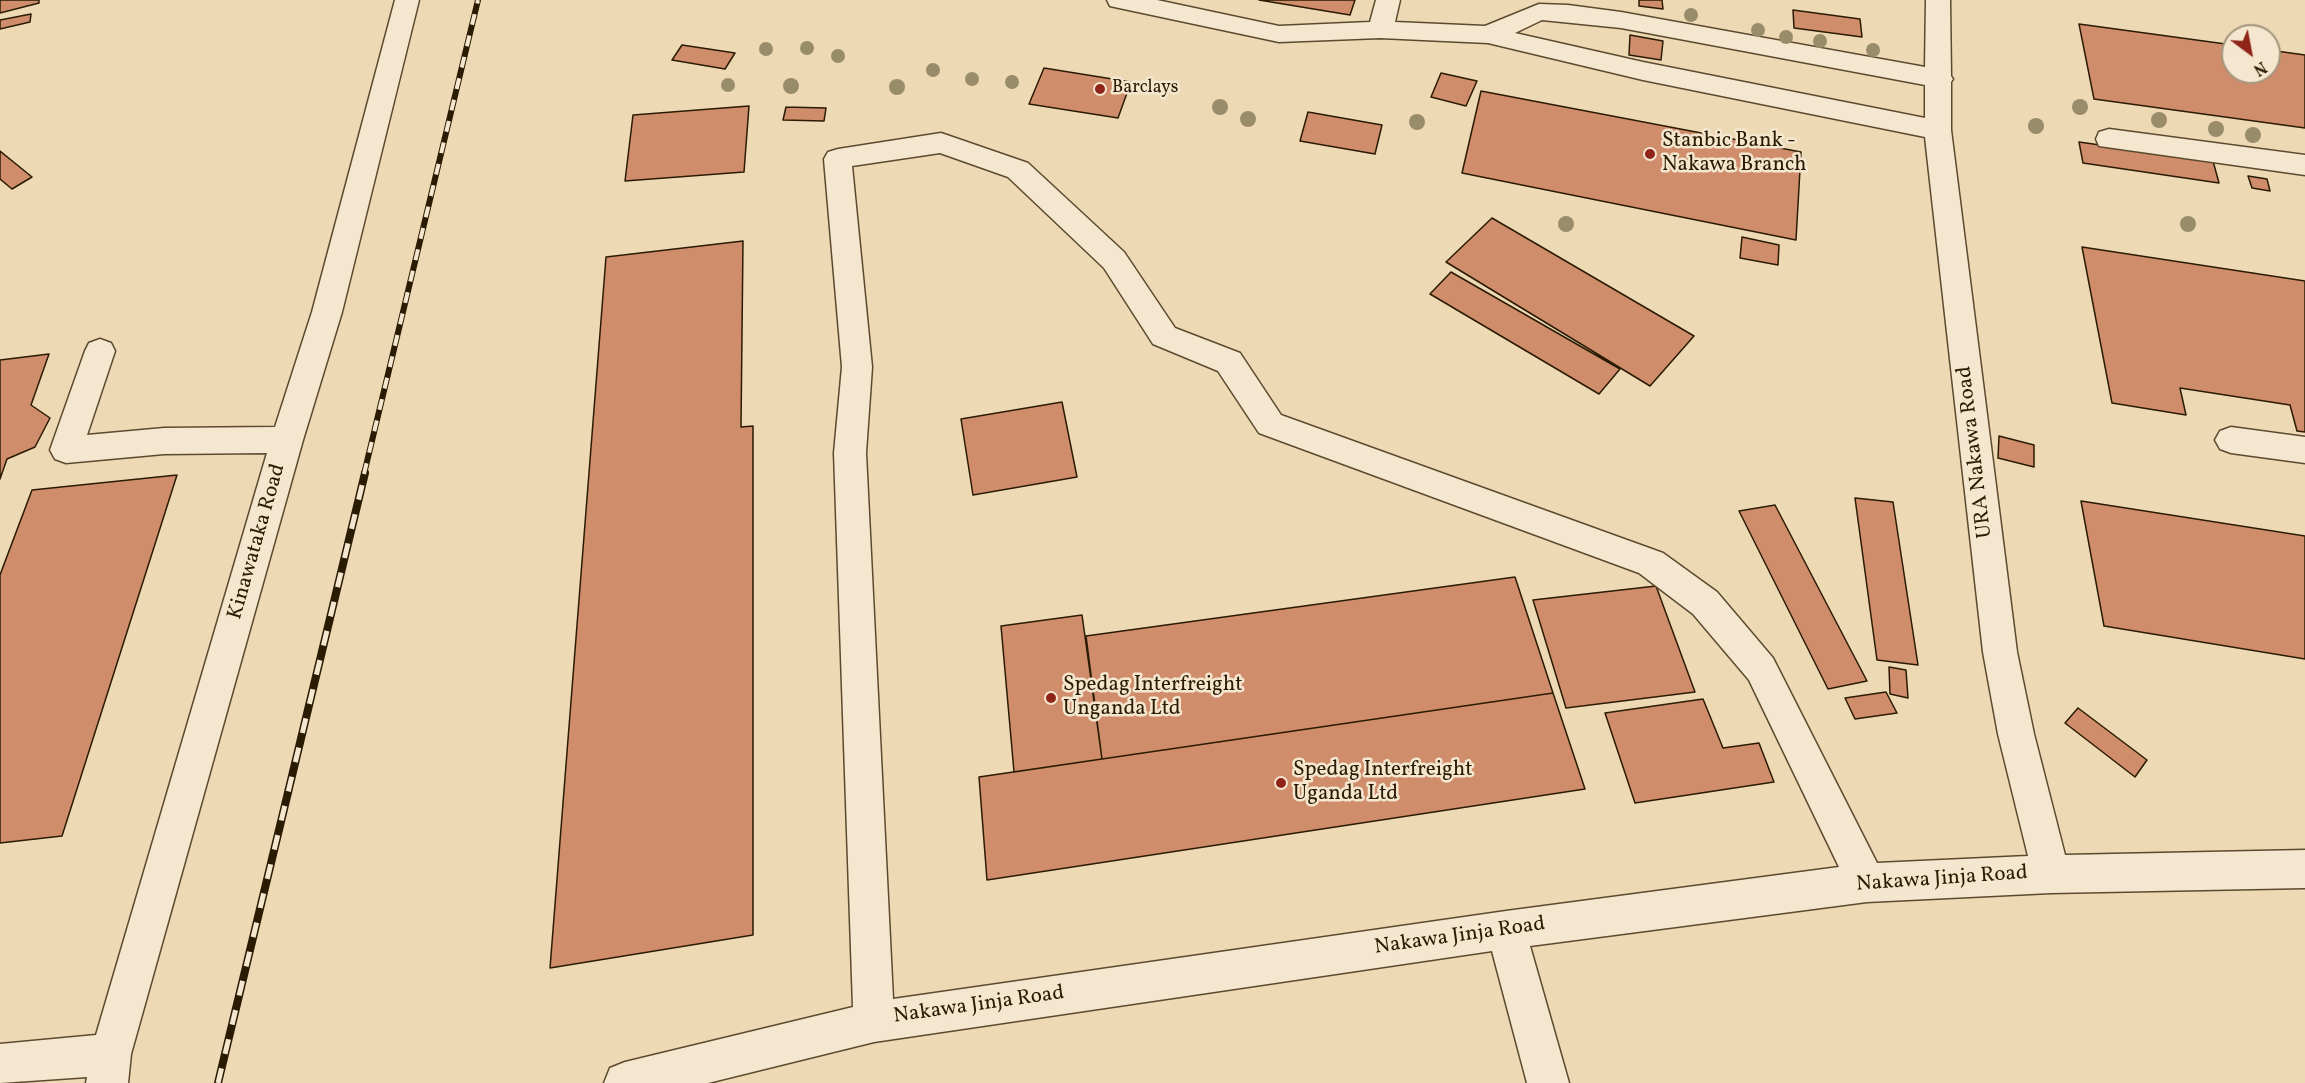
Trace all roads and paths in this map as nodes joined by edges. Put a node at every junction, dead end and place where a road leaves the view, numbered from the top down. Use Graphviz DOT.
graph roads {
  1 [pos="407,0"];
  2 [pos="1119,0"];
  3 [pos="1388,0"];
  4 [pos="1534,6"];
  5 [pos="1938,12"];
  6 [pos="1380,30"];
  7 [pos="1488,35"];
  8 [pos="1940,79"];
  9 [pos="1938,130"];
  10 [pos="2109,140"];
  11 [pos="2305,165"];
  12 [pos="100,351"];
  13 [pos="287,440"];
  14 [pos="2231,440"];
  15 [pos="2305,450"];
  16 [pos="2305,869"];
  17 [pos="2051,874"];
  18 [pos="1867,884"];
  19 [pos="1506,930"];
  20 [pos="874,1022"];
  21 [pos="0,1064"];
  22 [pos="109,1069"];
  23 [pos="624,1083"];
  24 [pos="1548,1083"];
  1 -- 13 [label="street, Kinawataka Road"];
  2 -- 6 [label="street"];
  3 -- 6 [label="street"];
  4 -- 7 [label="street"];
  4 -- 8 [label="street"];
  5 -- 8 [label="street, URA Nakawa Road"];
  6 -- 7 [label="street"];
  7 -- 9 [label="street"];
  8 -- 9 [label="street, URA Nakawa Road"];
  9 -- 17 [label="street, URA Nakawa Road"];
  10 -- 11 [label="street"];
  12 -- 13 [label="street"];
  13 -- 22 [label="street, Kinawataka Road"];
  14 -- 15 [label="street"];
  16 -- 17 [label="street, Nakawa Jinja Road"];
  17 -- 18 [label="street, Nakawa Jinja Road"];
  18 -- 19 [label="street, Nakawa Jinja Road"];
  18 -- 20 [label="street"];
  19 -- 20 [label="street, Nakawa Jinja Road"];
  19 -- 24 [label="street"];
  20 -- 23 [label="street, Nakawa Jinja Road"];
  21 -- 22 [label="street"];
}
